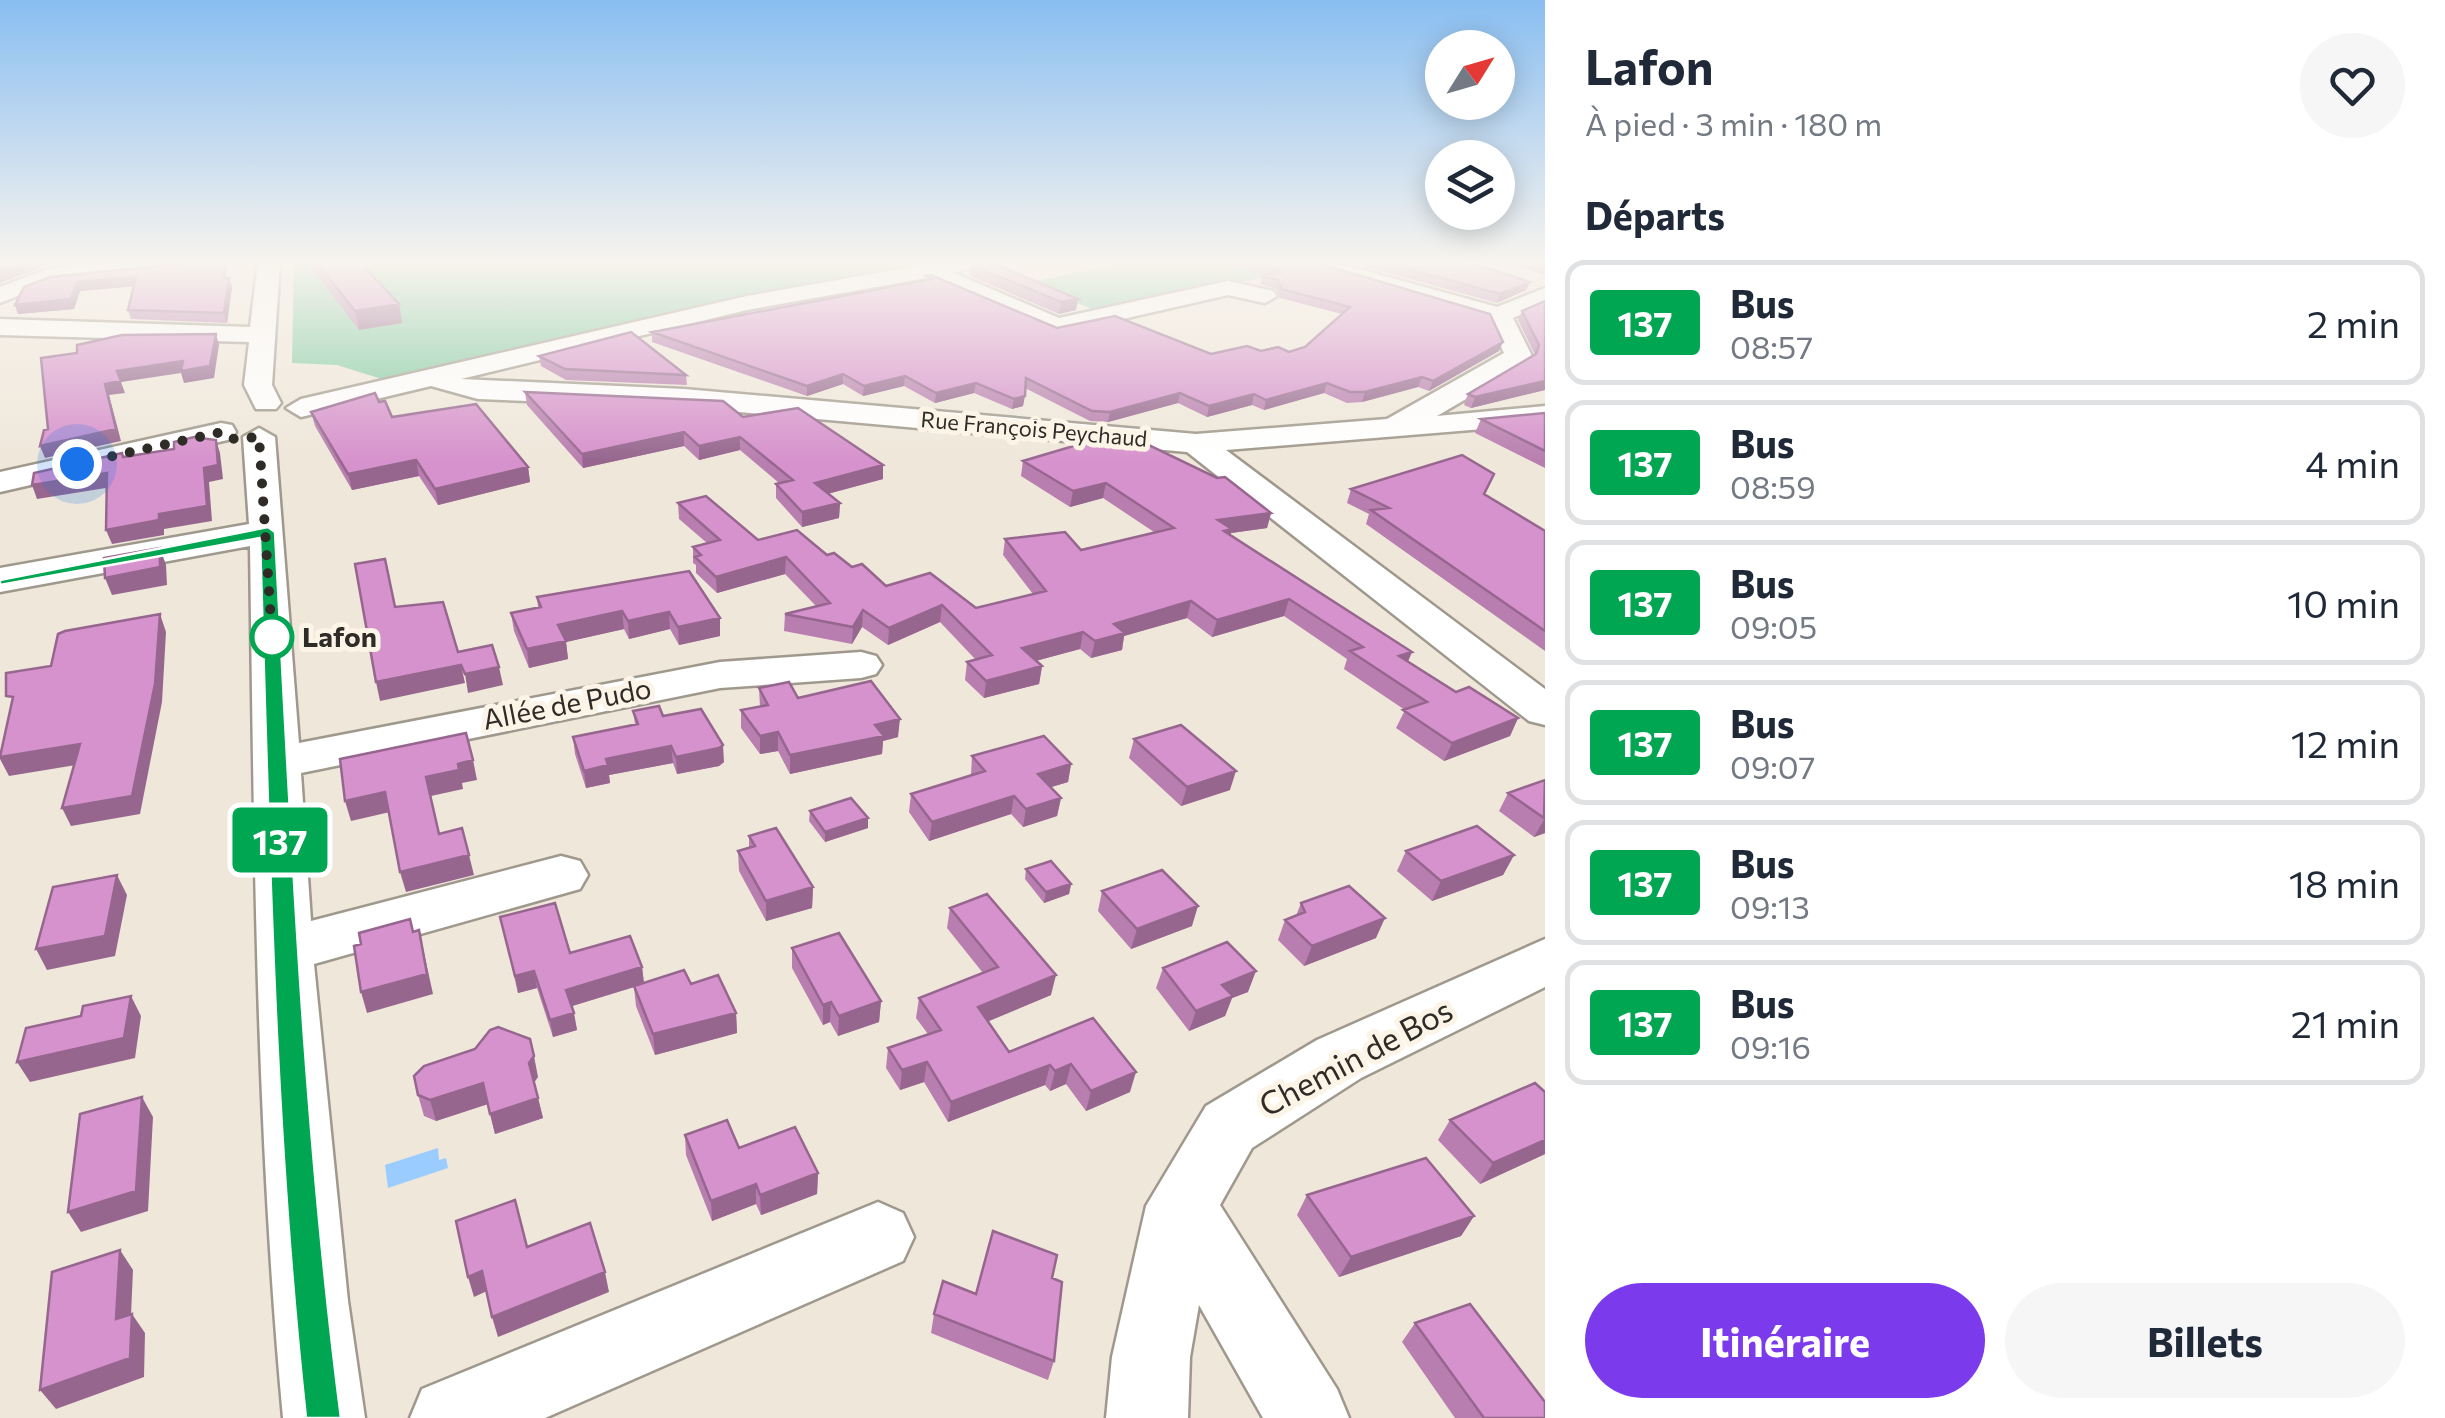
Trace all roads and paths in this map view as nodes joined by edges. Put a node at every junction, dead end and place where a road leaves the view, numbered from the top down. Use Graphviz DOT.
graph roads {
  1 [pos="57,328"];
  2 [pos="263,328"];
  3 [pos="642,328"];
  4 [pos="1512,328"];
  5 [pos="98,329"];
  6 [pos="263,334"];
  7 [pos="0,349"];
  8 [pos="1532,351"];
  9 [pos="437,378"];
  10 [pos="1545,415"];
  11 [pos="1511,418"];
  12 [pos="262,420"];
  13 [pos="1394,428"];
  14 [pos="1545,434"];
  15 [pos="1196,443"];
  16 [pos="0,482"];
  17 [pos="268,532"];
  18 [pos="0,580"];
  19 [pos="860,665"];
  20 [pos="1545,711"];
  21 [pos="277,763"];
  22 [pos="561,875"];
  23 [pos="285,950"];
  24 [pos="1545,962"];
  25 [pos="1181,1206"];
  26 [pos="878,1237"];
  27 [pos="324,1418"];
  28 [pos="451,1418"];
  29 [pos="1147,1418"];
  30 [pos="1308,1418"];
  1 -- 5 [label="street"];
  2 -- 6 [label="street"];
  3 -- 9 [label="street"];
  4 -- 8 [label="street, Rue François Peychaud"];
  5 -- 6 [label="street"];
  5 -- 7 [label="street"];
  6 -- 12 [label="street"];
  8 -- 13 [label="street, Rue François Peychaud"];
  9 -- 12 [label="street"];
  9 -- 15 [label="street, Rue François Peychaud"];
  10 -- 11 [label="street"];
  11 -- 13 [label="street"];
  11 -- 14 [label="street"];
  12 -- 16 [label="street"];
  12 -- 17 [label="street"];
  13 -- 15 [label="street, Rue François Peychaud"];
  15 -- 20 [label="street"];
  17 -- 18 [label="street"];
  17 -- 21 [label="street"];
  19 -- 21 [label="street, Allée de Pudo"];
  21 -- 23 [label="street"];
  22 -- 23 [label="street"];
  23 -- 27 [label="street"];
  24 -- 25 [label="street, Chemin de Bos"];
  25 -- 29 [label="street, Chemin de Bos"];
  25 -- 30 [label="street"];
  26 -- 28 [label="street"];
}
